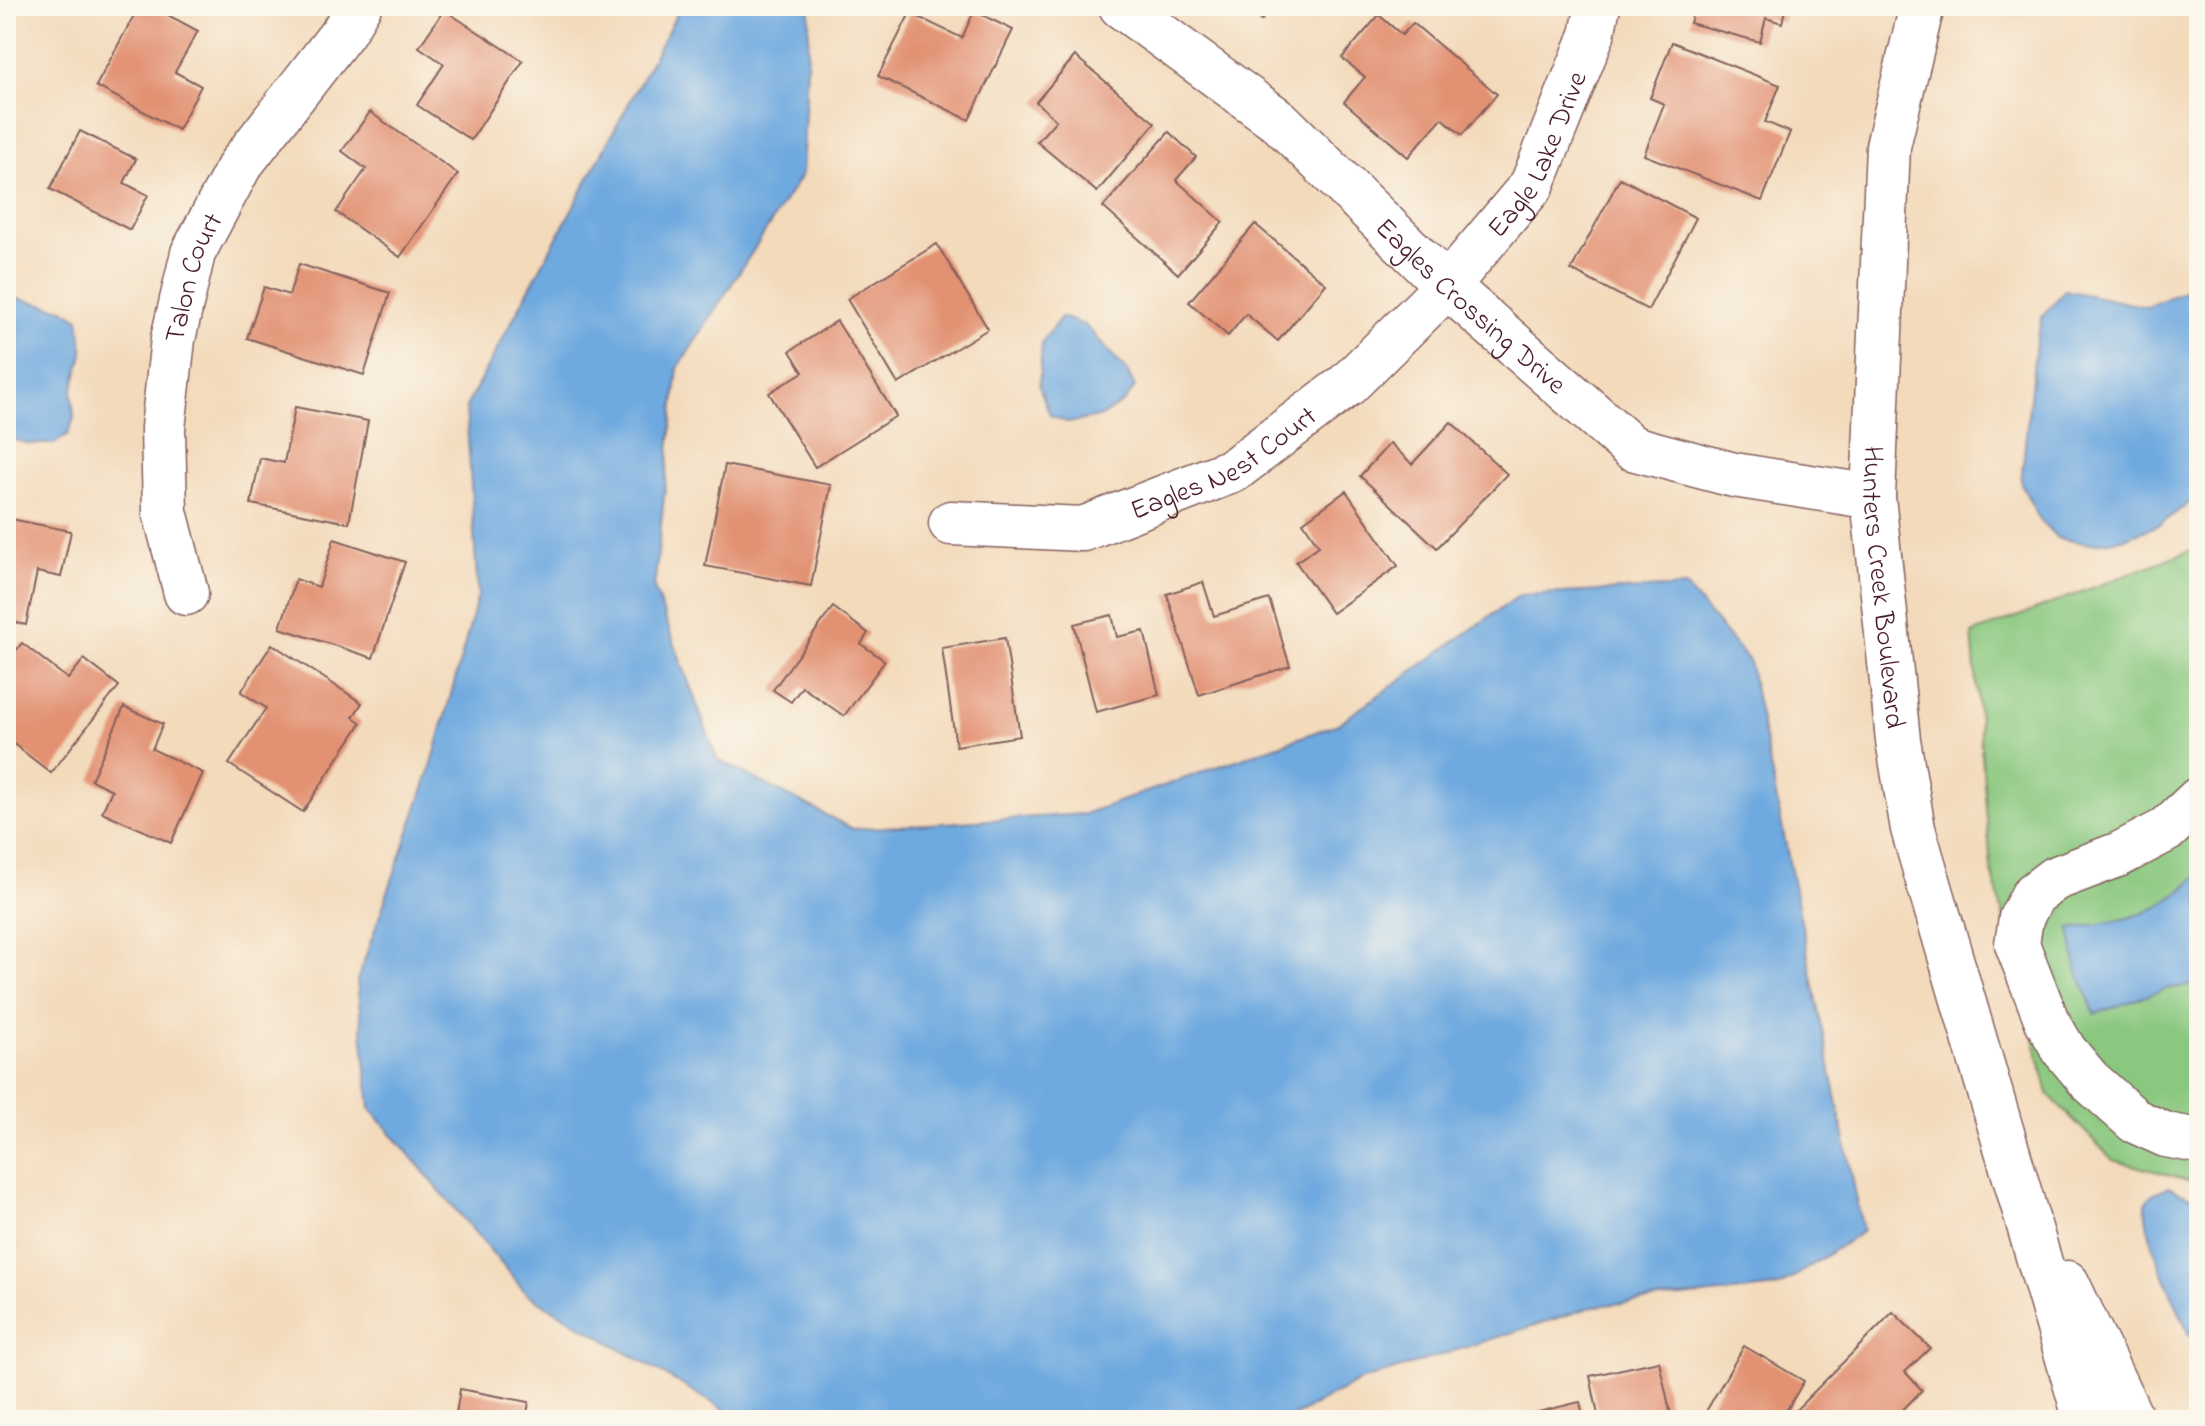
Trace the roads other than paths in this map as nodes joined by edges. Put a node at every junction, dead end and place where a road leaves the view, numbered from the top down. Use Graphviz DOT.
graph roads {
  1 [pos="359,6"];
  2 [pos="1121,6"];
  3 [pos="1598,6"];
  4 [pos="1922,6"];
  5 [pos="1447,286"];
  6 [pos="1873,497"];
  7 [pos="951,523"];
  8 [pos="186,593"];
  9 [pos="2199,799"];
  10 [pos="2199,1141"];
  11 [pos="2008,1158"];
  12 [pos="2086,1420"];
  13 [pos="2132,1420"];
  1 -- 8 [label="street, Talon Court"];
  2 -- 5 [label="street, Eagles Crossing Drive"];
  3 -- 5 [label="street, Eagle Lake Drive"];
  4 -- 6 [label="street, Hunters Creek Boulevard"];
  5 -- 6 [label="street, Eagles Crossing Drive"];
  5 -- 7 [label="street, Eagles Nest Court"];
  6 -- 11 [label="street, Hunters Creek Boulevard"];
  9 -- 10 [label="street"];
  11 -- 12 [label="street, Hunters Creek Boulevard"];
  11 -- 13 [label="street, Hunters Creek Boulevard"];
}
